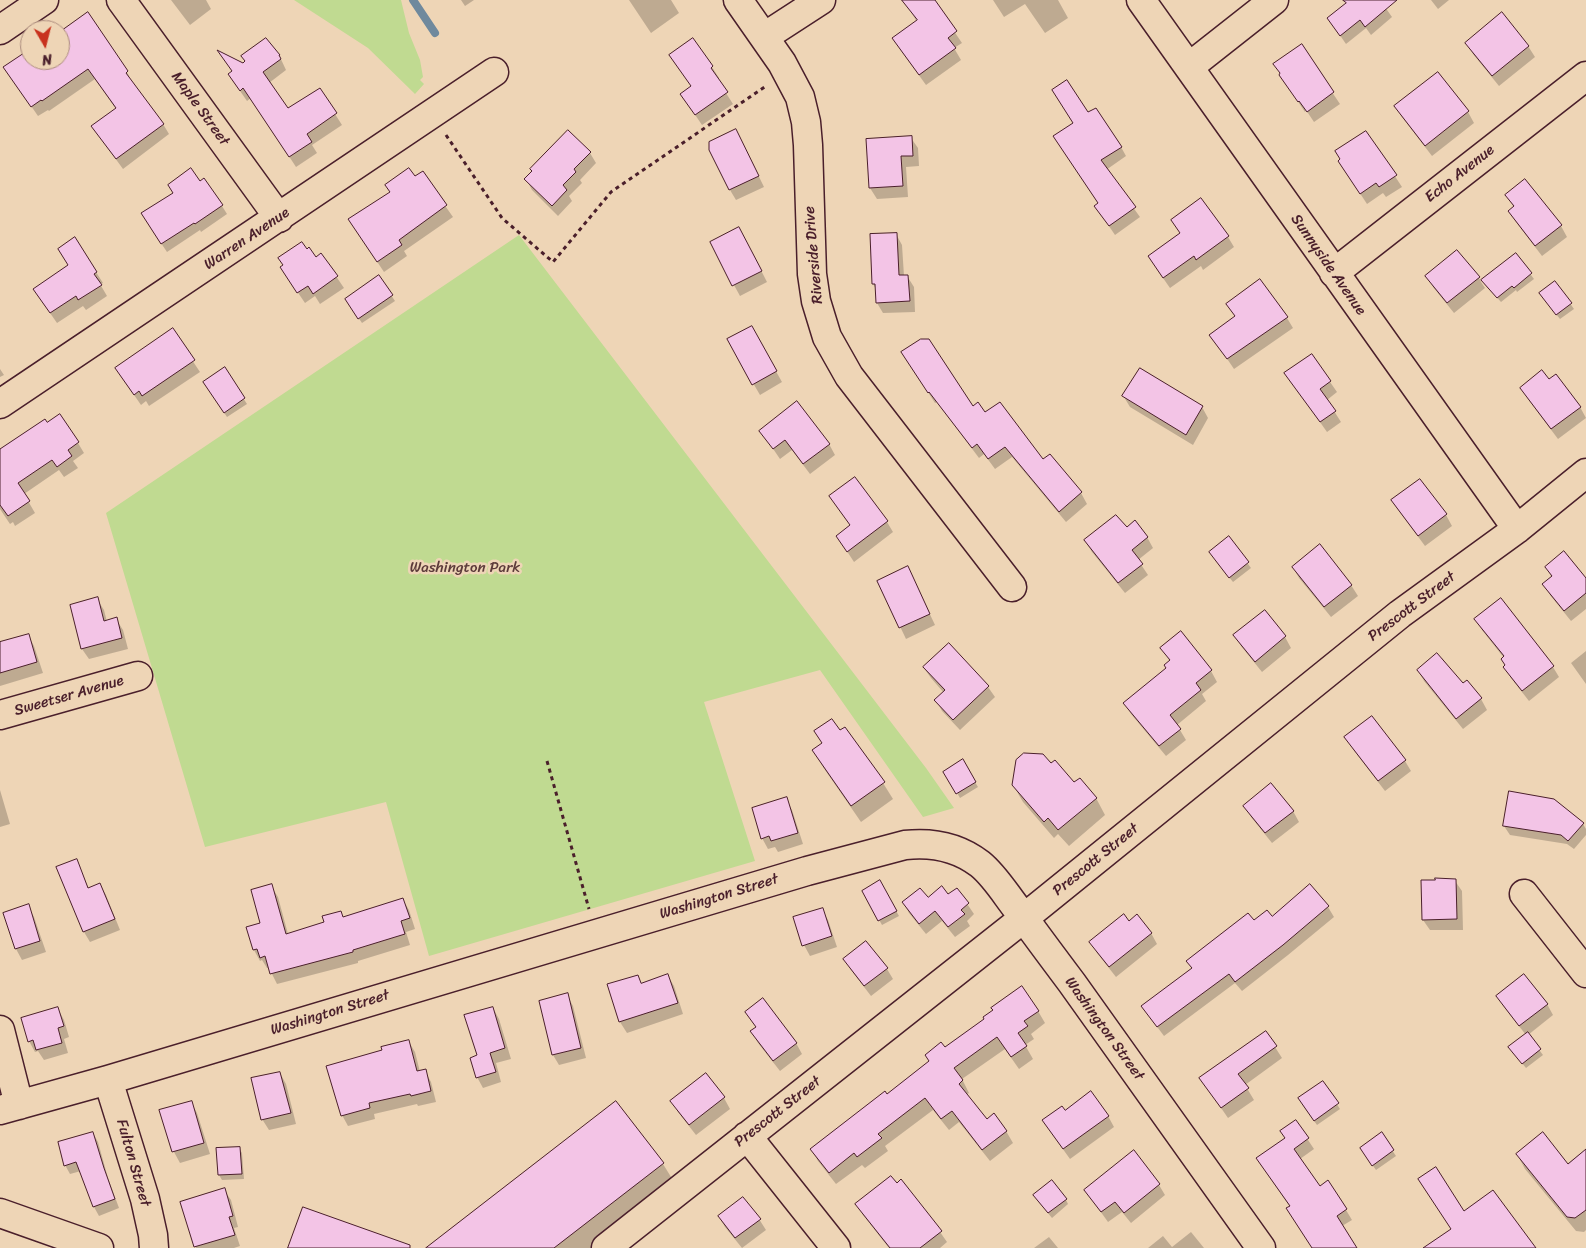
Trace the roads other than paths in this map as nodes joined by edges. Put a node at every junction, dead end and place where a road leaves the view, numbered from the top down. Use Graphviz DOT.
graph roads {
  1 [pos="44,0"];
  2 [pos="121,0"];
  3 [pos="738,0"];
  4 [pos="821,0"];
  5 [pos="1141,0"];
  6 [pos="1274,0"];
  7 [pos="0,30"];
  8 [pos="764,37"];
  9 [pos="1189,67"];
  10 [pos="494,72"];
  11 [pos="1586,76"];
  12 [pos="279,218"];
  13 [pos="1334,273"];
  14 [pos="0,404"];
  15 [pos="1586,473"];
  16 [pos="1516,529"];
  17 [pos="1012,587"];
  18 [pos="138,676"];
  19 [pos="0,716"];
  20 [pos="1524,894"];
  21 [pos="1024,918"];
  22 [pos="1586,972"];
  23 [pos="0,1030"];
  24 [pos="108,1080"];
  25 [pos="10,1107"];
  26 [pos="747,1136"];
  27 [pos="0,1213"];
  28 [pos="99,1248"];
  29 [pos="154,1248"];
  30 [pos="606,1248"];
  31 [pos="836,1248"];
  32 [pos="1261,1248"];
  1 -- 7 [label="street"];
  2 -- 12 [label="street, Maple Street"];
  3 -- 8 [label="street, Riverside Drive"];
  4 -- 8 [label="street"];
  5 -- 9 [label="street, Sunnyside Avenue"];
  6 -- 9 [label="street"];
  8 -- 17 [label="street, Riverside Drive"];
  9 -- 13 [label="street, Sunnyside Avenue"];
  10 -- 12 [label="street, Warren Avenue"];
  11 -- 13 [label="street, Echo Avenue"];
  12 -- 14 [label="street, Warren Avenue"];
  13 -- 16 [label="street, Sunnyside Avenue"];
  15 -- 16 [label="street, Prescott Street"];
  16 -- 21 [label="street, Prescott Street"];
  18 -- 19 [label="street, Sweetser Avenue"];
  20 -- 22 [label="street"];
  21 -- 24 [label="street, Washington Street"];
  21 -- 26 [label="street, Prescott Street"];
  21 -- 32 [label="street, Washington Street"];
  23 -- 25 [label="street"];
  24 -- 25 [label="street, Washington Street"];
  24 -- 29 [label="street, Fulton Street"];
  26 -- 30 [label="street, Prescott Street"];
  26 -- 31 [label="street"];
  27 -- 28 [label="street"];
}
